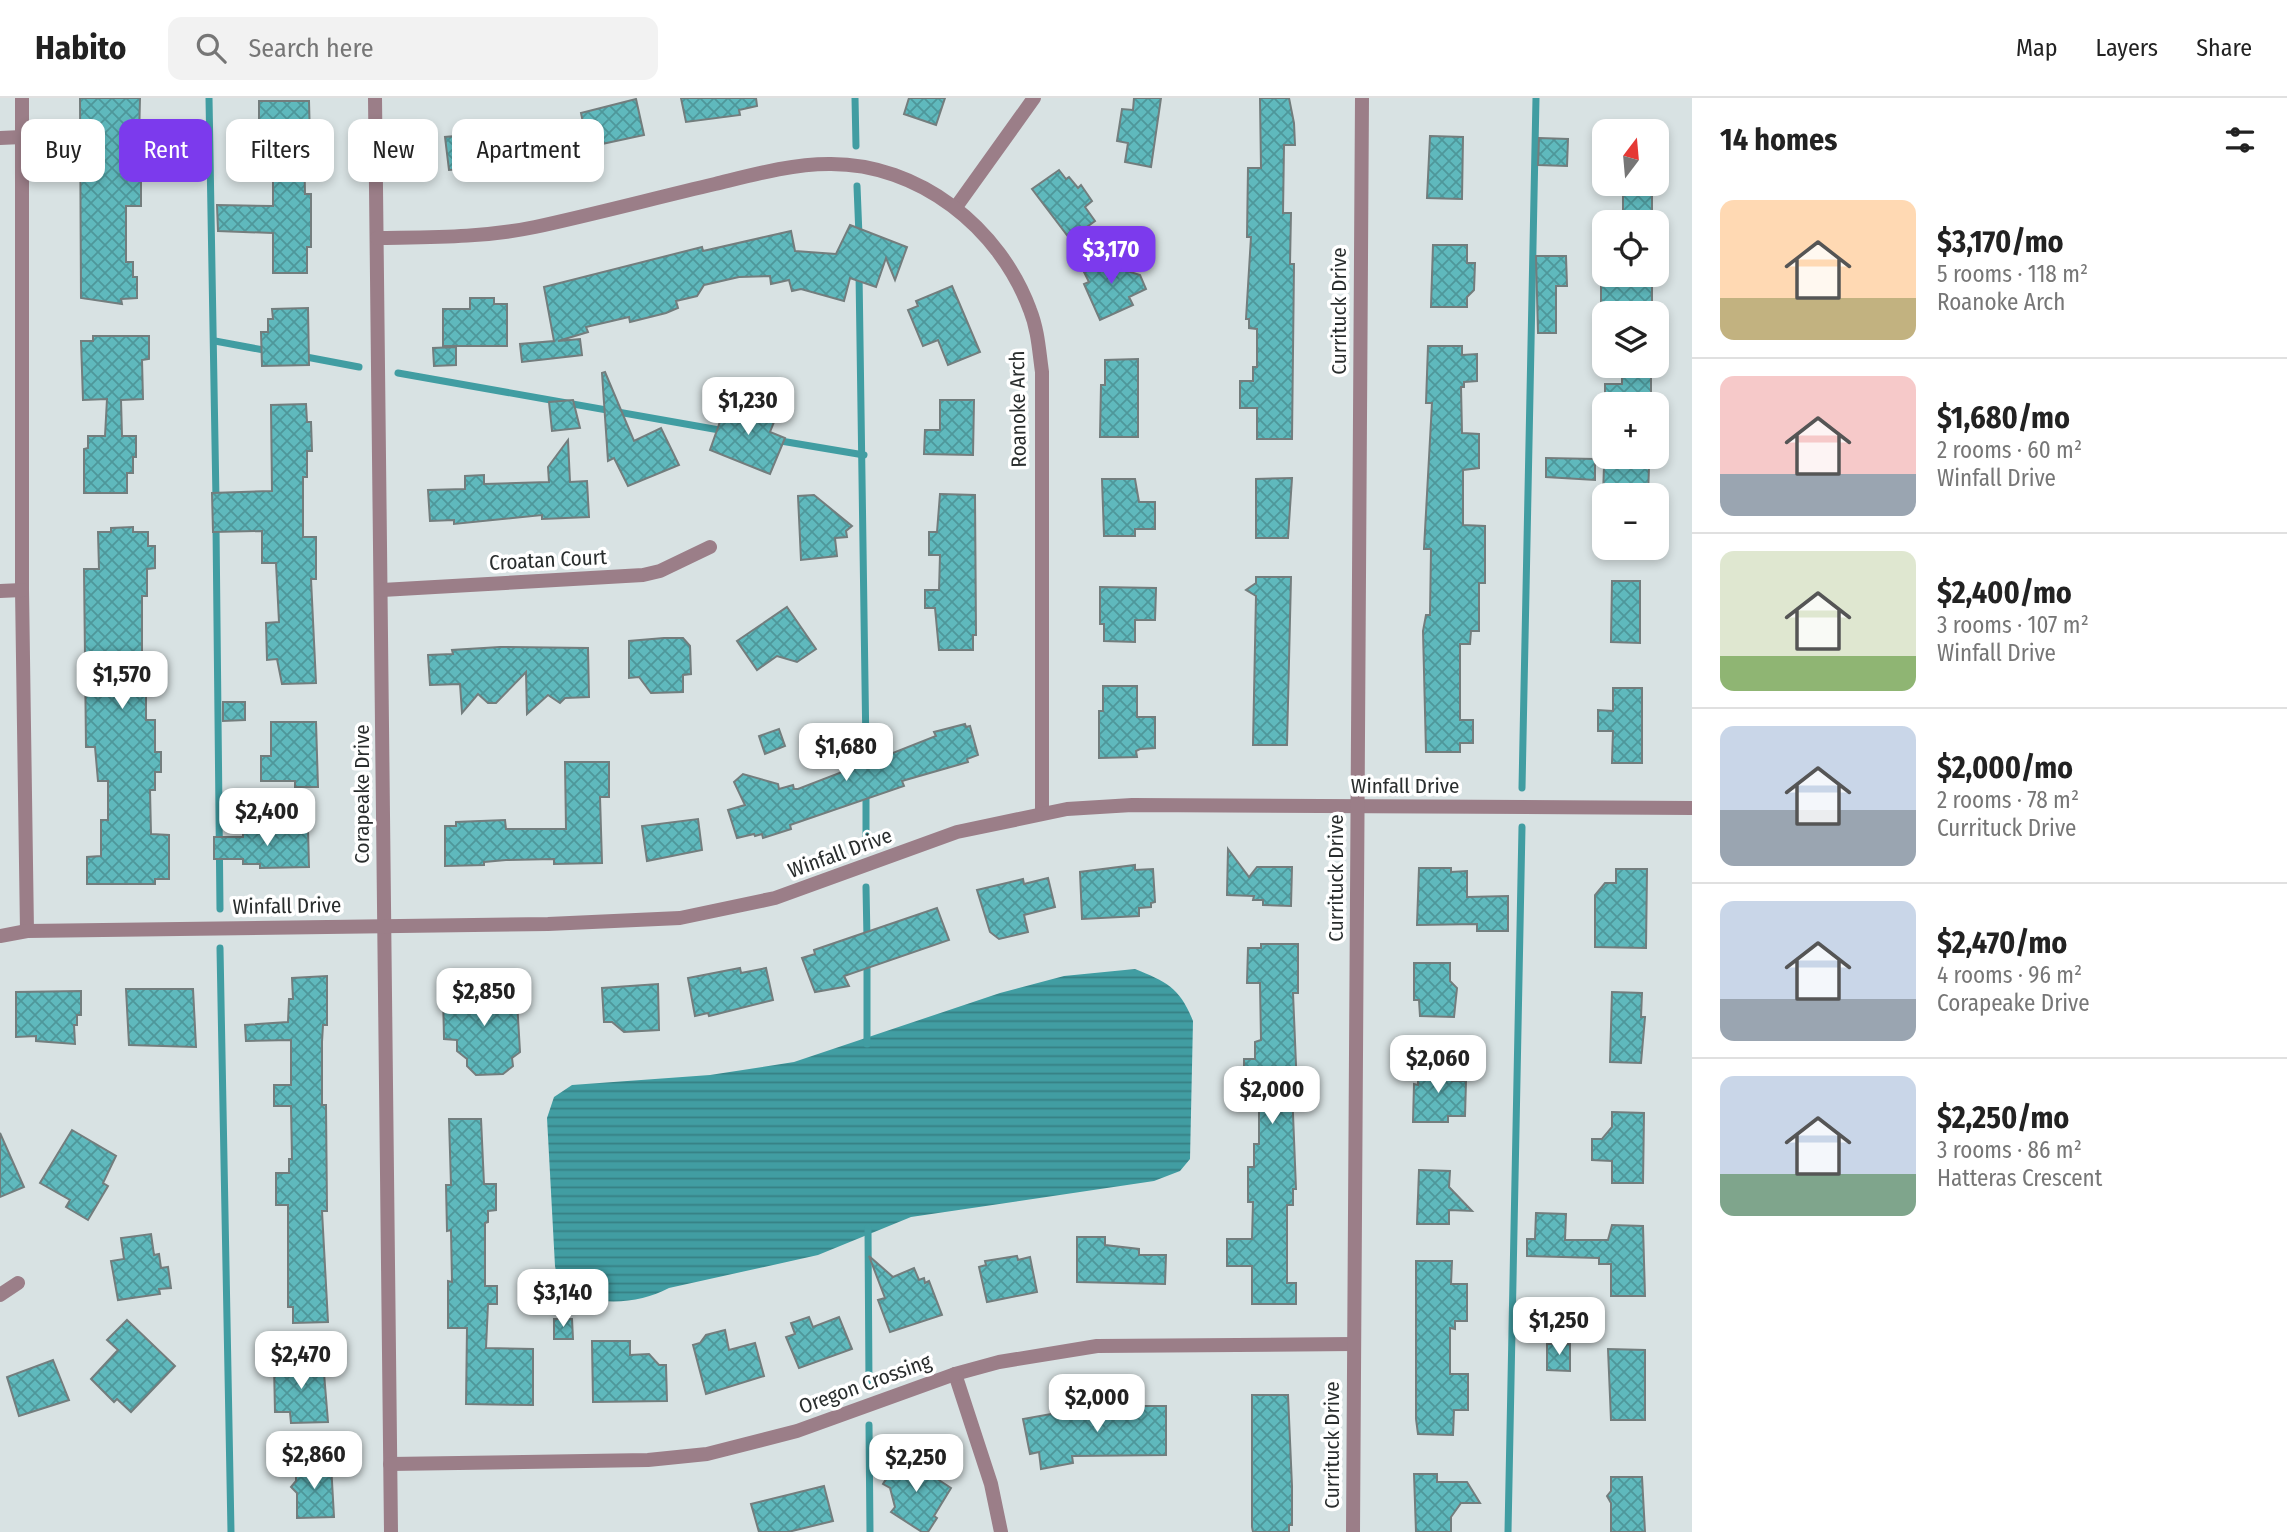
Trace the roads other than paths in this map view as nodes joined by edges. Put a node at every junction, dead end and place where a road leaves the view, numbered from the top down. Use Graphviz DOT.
graph roads {
  1 [pos="22,98"];
  2 [pos="375,98"];
  3 [pos="1034,98"];
  4 [pos="1362,98"];
  5 [pos="22,119"];
  6 [pos="21,137"];
  7 [pos="0,138"];
  8 [pos="22,182"];
  9 [pos="956,207"];
  10 [pos="377,238"];
  11 [pos="710,547"];
  12 [pos="22,590"];
  13 [pos="382,590"];
  14 [pos="0,591"];
  15 [pos="1357,807"];
  16 [pos="1692,808"];
  17 [pos="1042,813"];
  18 [pos="384,924"];
  19 [pos="27,931"];
  20 [pos="0,936"];
  21 [pos="18,1283"];
  22 [pos="0,1295"];
  23 [pos="1353,1344"];
  24 [pos="955,1374"];
  25 [pos="390,1464"];
  26 [pos="391,1532"];
  27 [pos="1001,1532"];
  28 [pos="1353,1532"];
  1 -- 5 [label="street"];
  2 -- 10 [label="street, Corapeake Drive"];
  3 -- 9 [label="street"];
  4 -- 15 [label="street, Currituck Drive"];
  6 -- 7 [label="street"];
  8 -- 12 [label="street"];
  9 -- 10 [label="street, Roanoke Arch"];
  9 -- 17 [label="street, Roanoke Arch"];
  10 -- 13 [label="street, Corapeake Drive"];
  11 -- 13 [label="street, Croatan Court"];
  12 -- 14 [label="street"];
  12 -- 19 [label="street"];
  13 -- 18 [label="street, Corapeake Drive"];
  15 -- 16 [label="street, Winfall Drive"];
  15 -- 17 [label="street, Winfall Drive"];
  15 -- 23 [label="street, Currituck Drive"];
  17 -- 18 [label="street, Winfall Drive"];
  18 -- 19 [label="street, Winfall Drive"];
  18 -- 25 [label="street, Corapeake Drive"];
  19 -- 20 [label="street, Winfall Drive"];
  21 -- 22 [label="street"];
  23 -- 24 [label="street, Oregon Crossing"];
  23 -- 28 [label="street, Currituck Drive"];
  24 -- 25 [label="street, Oregon Crossing"];
  24 -- 27 [label="street"];
  25 -- 26 [label="street, Corapeake Drive"];
}
